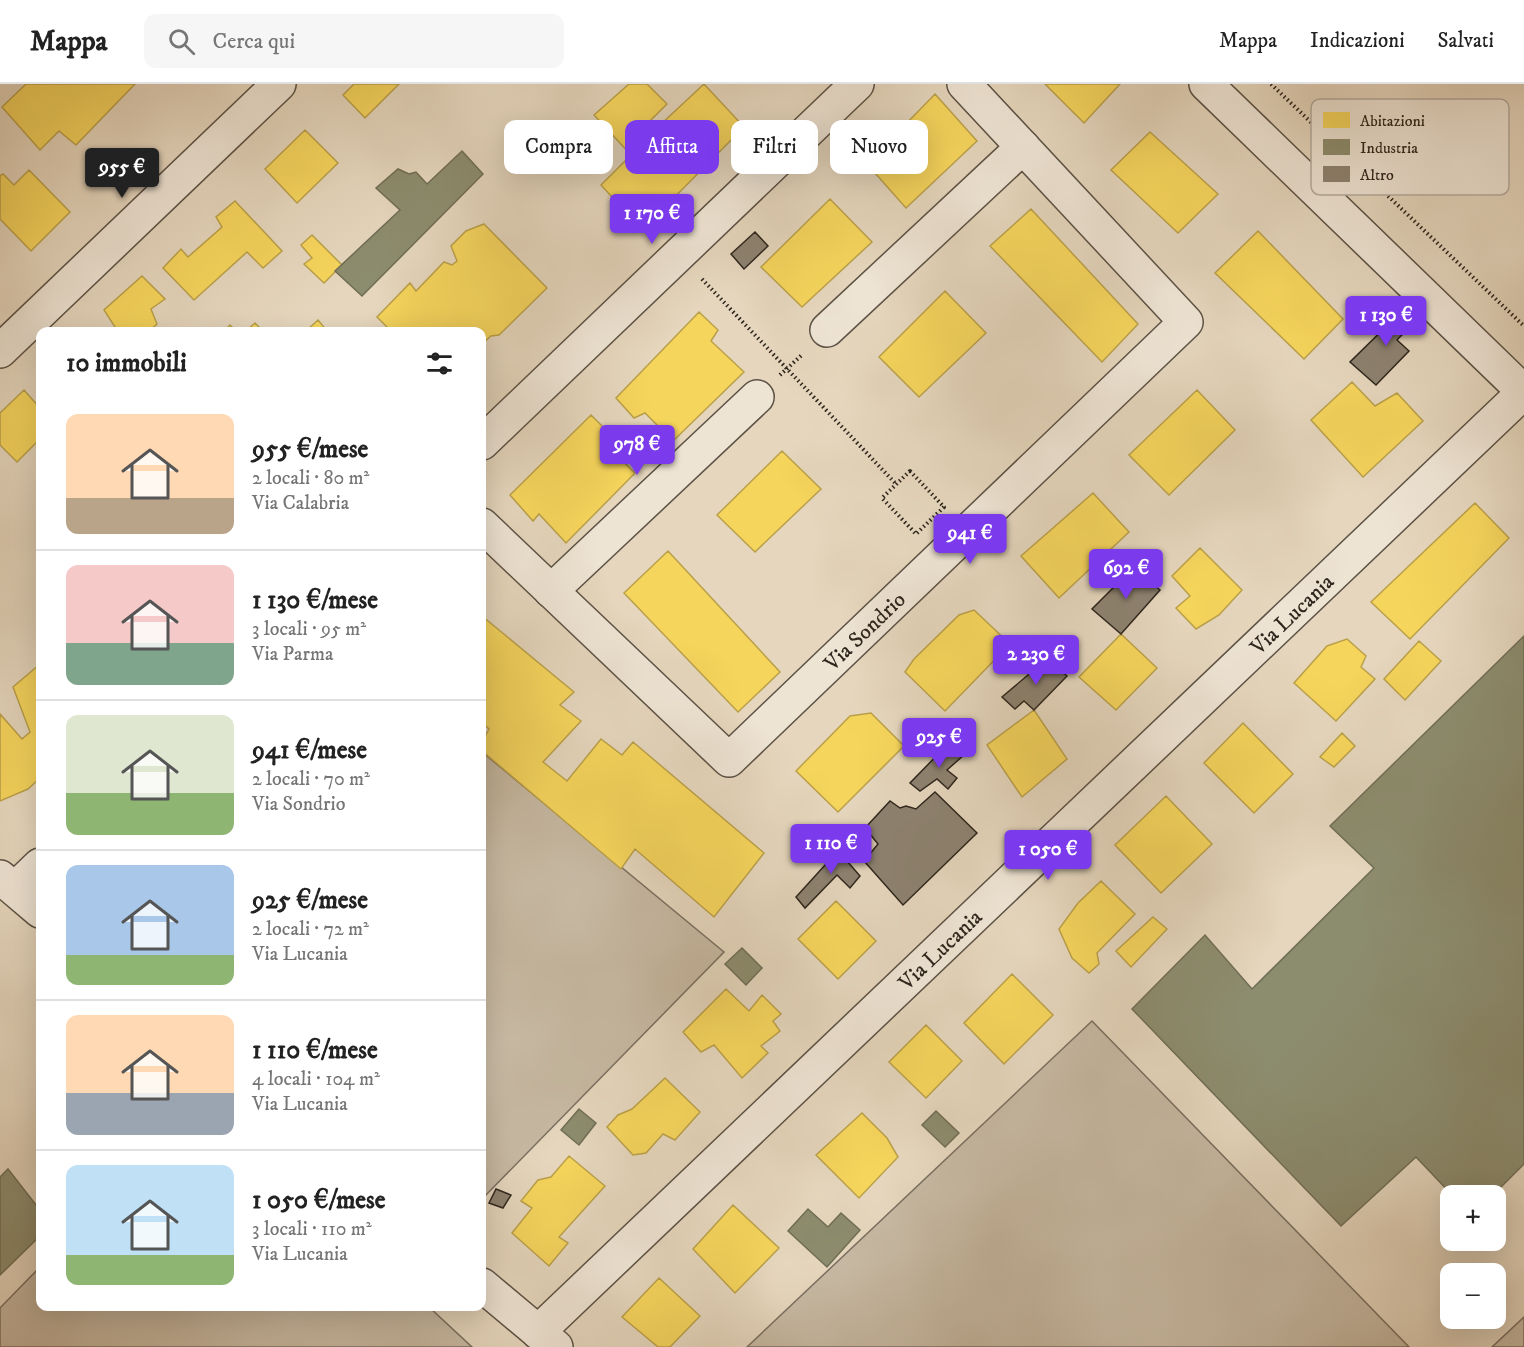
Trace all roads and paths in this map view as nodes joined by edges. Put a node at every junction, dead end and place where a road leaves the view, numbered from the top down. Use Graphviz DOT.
graph roads {
  1 [pos="279,84"];
  2 [pos="857,84"];
  3 [pos="964,84"];
  4 [pos="1206,84"];
  5 [pos="1271,84"];
  6 [pos="1311,122"];
  7 [pos="1023,147"];
  8 [pos="1311,186"];
  9 [pos="1321,195"];
  10 [pos="1387,195"];
  11 [pos="679,255"];
  12 [pos="1524,326"];
  13 [pos="827,330"];
  14 [pos="0,351"];
  15 [pos="786,369"];
  16 [pos="1524,392"];
  17 [pos="757,397"];
  18 [pos="486,439"];
  19 [pos="896,484"];
  20 [pos="486,529"];
  21 [pos="551,591"];
  22 [pos="36,867"];
  23 [pos="8,883"];
  24 [pos="36,908"];
  25 [pos="486,1288"];
  26 [pos="547,1339"];
  1 -- 14 [label="street"];
  2 -- 11 [label="street"];
  3 -- 7 [label="street, Via Sondrio"];
  4 -- 8 [label="street"];
  5 -- 6 [label="path"];
  7 -- 13 [label="street"];
  7 -- 21 [label="street, Via Sondrio"];
  9 -- 16 [label="street"];
  10 -- 12 [label="path"];
  11 -- 15 [label="path"];
  11 -- 18 [label="street"];
  13 -- 15 [label="path"];
  15 -- 17 [label="path"];
  15 -- 19 [label="path"];
  16 -- 26 [label="street, Via Lucania"];
  17 -- 21 [label="street"];
  19 -- 19 [label="path"];
  20 -- 21 [label="street, Via Sondrio"];
  22 -- 23 [label="street"];
  23 -- 24 [label="street"];
  25 -- 26 [label="street"];
}
